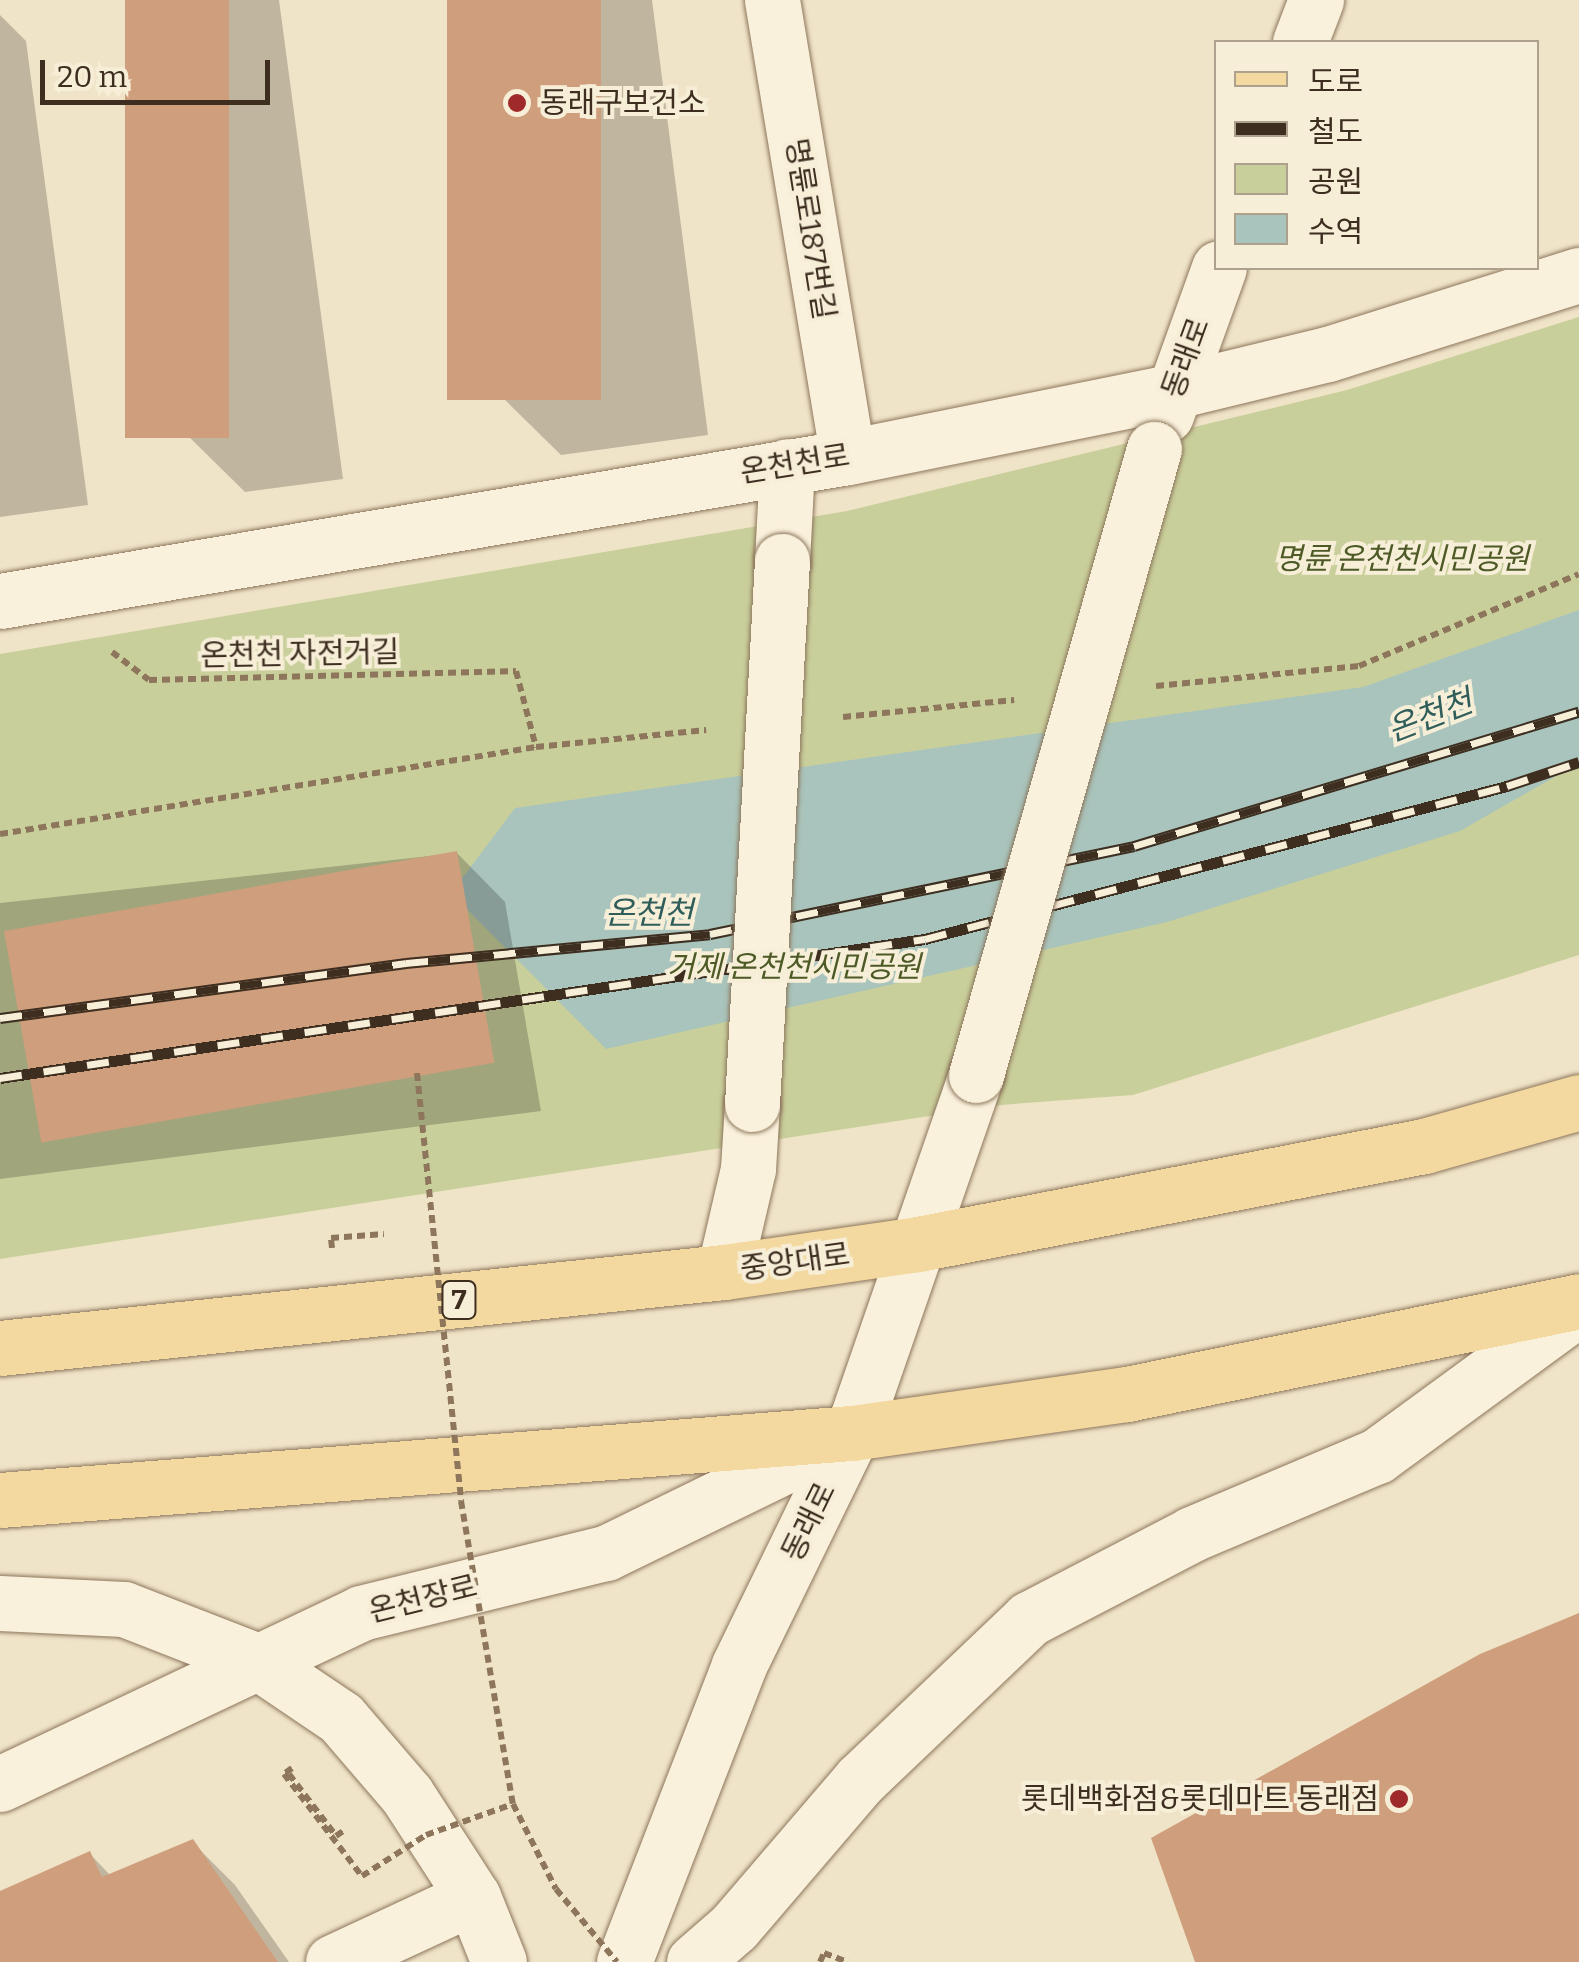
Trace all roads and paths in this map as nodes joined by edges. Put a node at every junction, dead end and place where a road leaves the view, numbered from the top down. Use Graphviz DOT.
graph roads {
  1 [pos="772,0"];
  2 [pos="1316,0"];
  3 [pos="1301,40"];
  4 [pos="1218,270"];
  5 [pos="1579,275"];
  6 [pos="1174,390"];
  7 [pos="848,457"];
  8 [pos="787,466"];
  9 [pos="17,598"];
  10 [pos="536,747"];
  11 [pos="417,1072"];
  12 [pos="1579,1102"];
  13 [pos="918,1244"];
  14 [pos="724,1272"];
  15 [pos="1579,1300"];
  16 [pos="1579,1308"];
  17 [pos="0,1348"];
  18 [pos="852,1433"];
  19 [pos="0,1500"];
  20 [pos="0,1603"];
  21 [pos="256,1660"];
  22 [pos="301,1762"];
  23 [pos="289,1774"];
  24 [pos="0,1784"];
  25 [pos="512,1804"];
  26 [pos="341,1812"];
  27 [pos="473,1897"];
  28 [pos="333,1962"];
  29 [pos="500,1962"];
  30 [pos="620,1962"];
  31 [pos="694,1962"];
  32 [pos="820,1962"];
  33 [pos="848,1962"];
  1 -- 7 [label="street, 명륜로187번길"];
  2 -- 3 [label="street"];
  4 -- 6 [label="street, 동래로"];
  5 -- 6 [label="street, 온천천로"];
  6 -- 7 [label="street, 온천천로"];
  6 -- 13 [label="street, 동래로, bridge"];
  7 -- 8 [label="street, 온천천로"];
  8 -- 9 [label="street, 온천천로"];
  8 -- 14 [label="street, bridge"];
  9 -- 10 [label="path, 온천천 자전거길"];
  11 -- 25 [label="path, bridge"];
  12 -- 13 [label="main road, 중앙대로 / 7"];
  13 -- 14 [label="main road, 중앙대로 / 7"];
  13 -- 18 [label="street, 동래로"];
  14 -- 17 [label="main road, 중앙대로 / 7"];
  15 -- 18 [label="main road"];
  16 -- 31 [label="street"];
  18 -- 19 [label="main road"];
  18 -- 21 [label="street, 온천장로"];
  18 -- 30 [label="street, 동래로"];
  20 -- 21 [label="street"];
  21 -- 24 [label="street, 온천장로"];
  21 -- 27 [label="street"];
  22 -- 25 [label="path, bridge"];
  23 -- 26 [label="path"];
  25 -- 30 [label="path, bridge"];
  27 -- 28 [label="street"];
  27 -- 29 [label="street"];
  32 -- 33 [label="path"];
}
